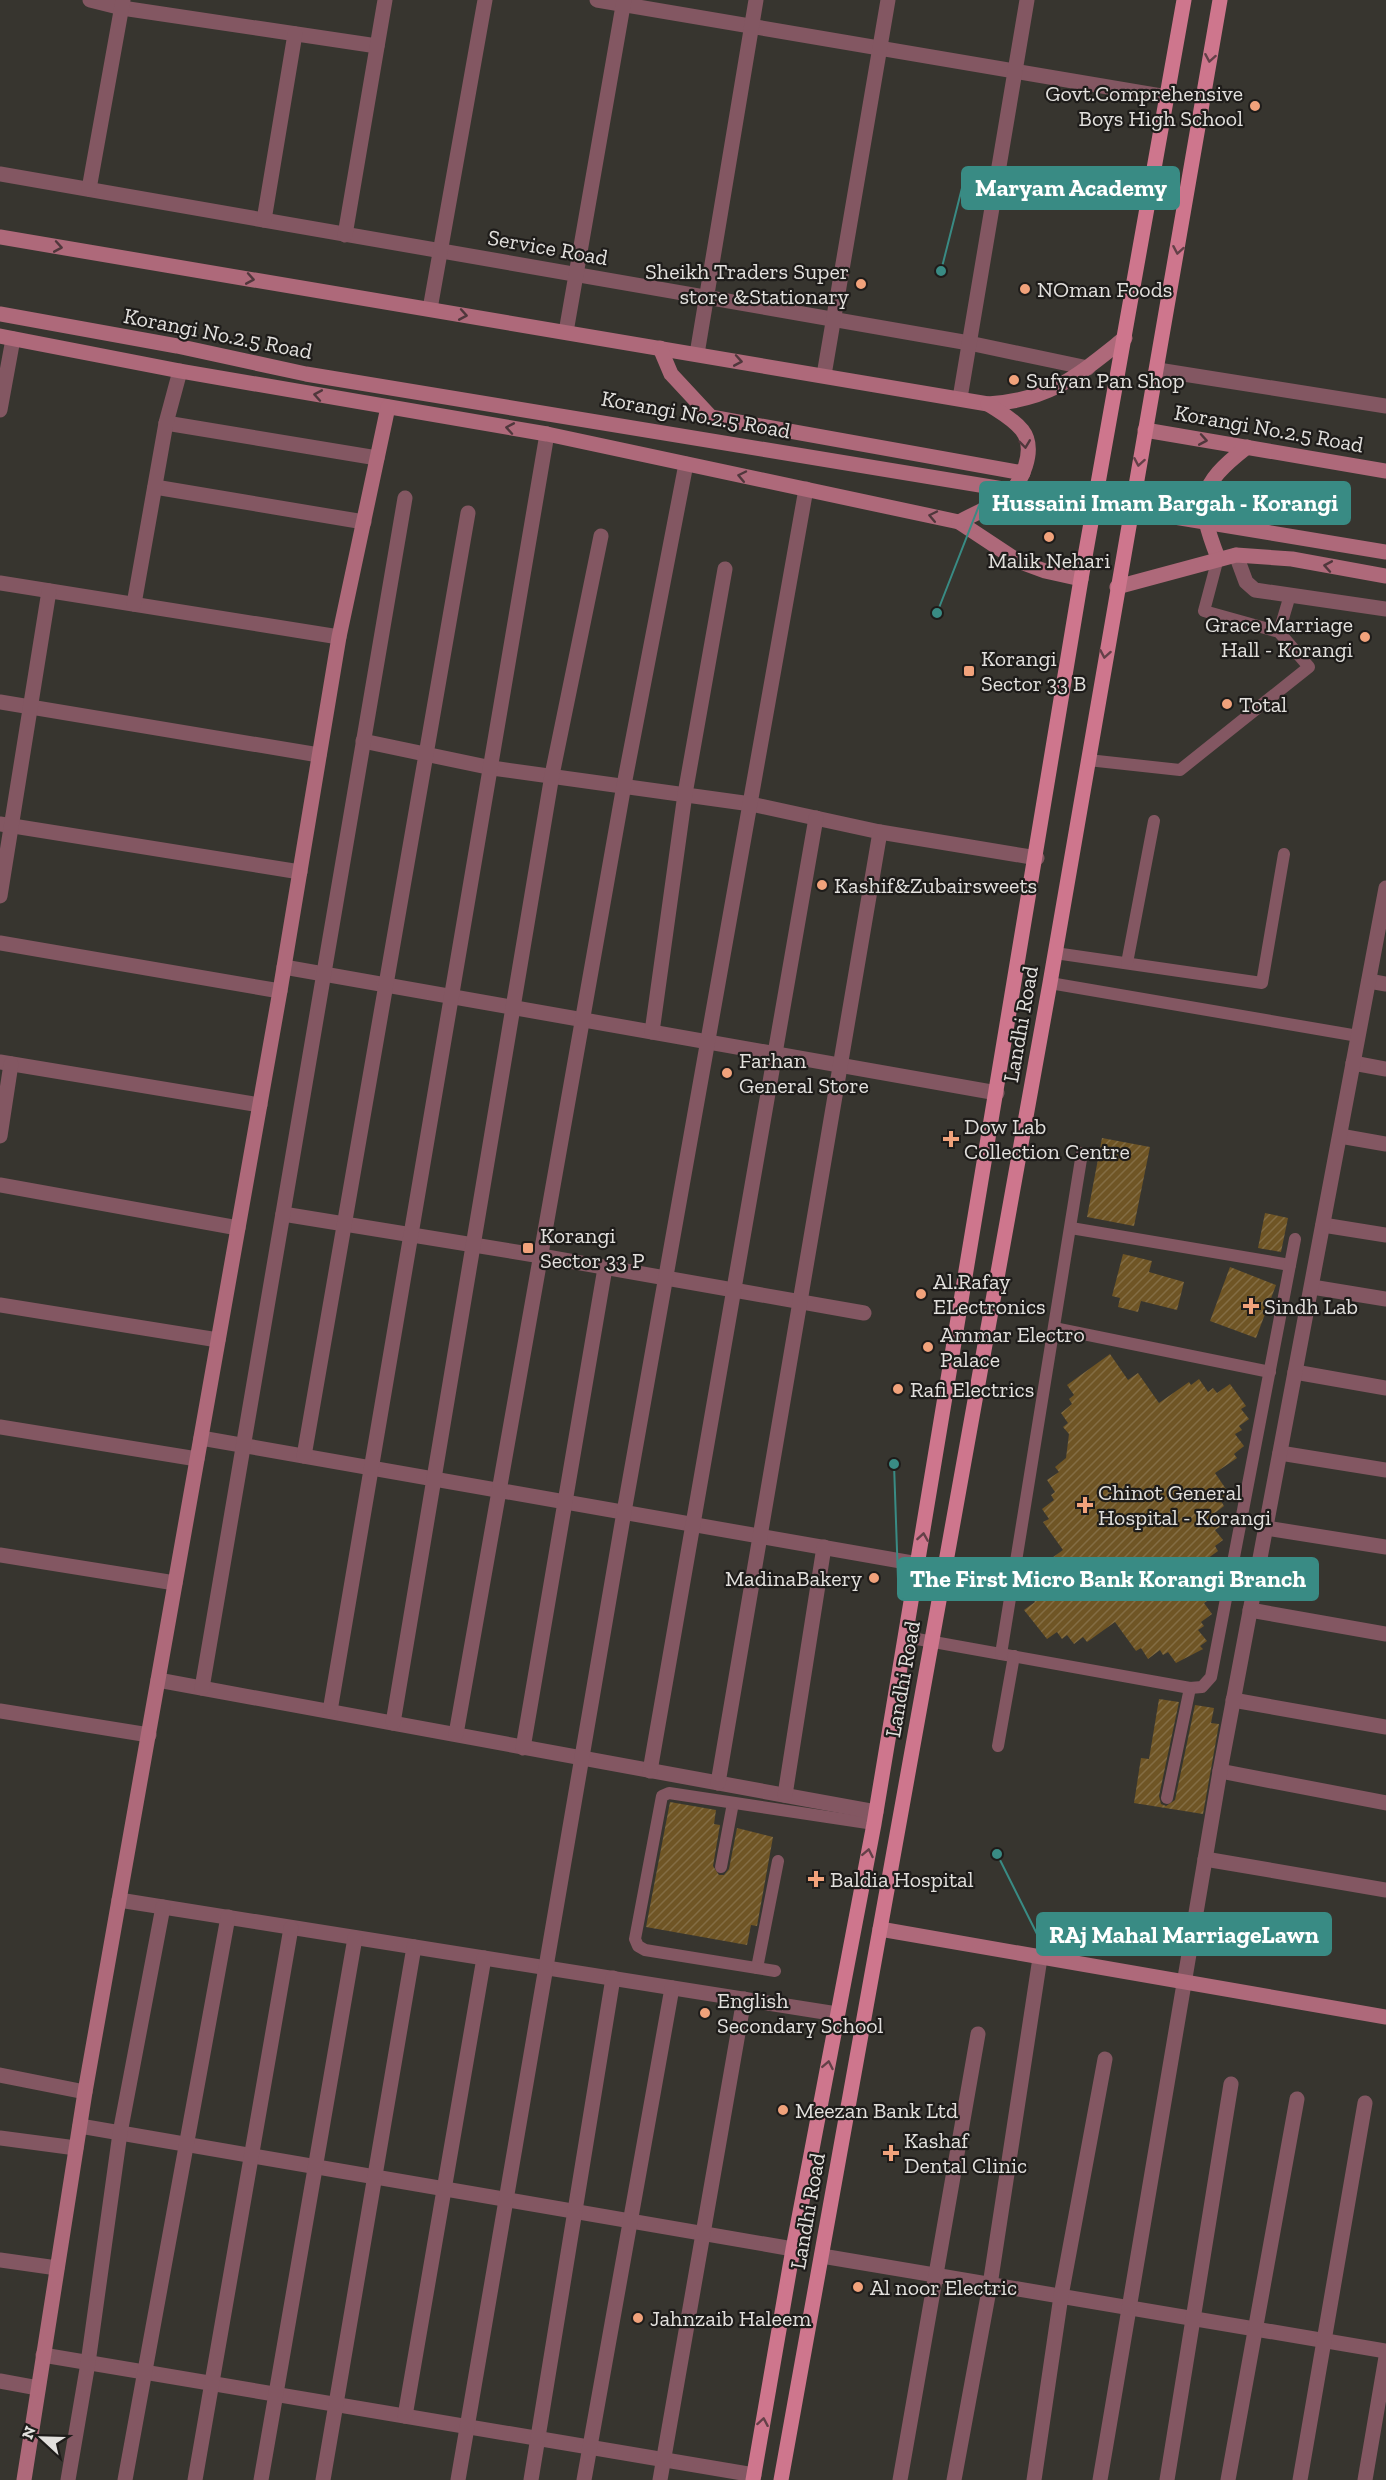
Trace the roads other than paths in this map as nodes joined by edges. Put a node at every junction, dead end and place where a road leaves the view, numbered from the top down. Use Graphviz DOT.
graph roads {
  1 [pos="90,0"];
  2 [pos="386,0"];
  3 [pos="485,0"];
  4 [pos="597,0"];
  5 [pos="756,0"];
  6 [pos="888,0"];
  7 [pos="1027,0"];
  8 [pos="1184,0"];
  9 [pos="1220,0"];
  10 [pos="624,2"];
  11 [pos="122,4"];
  12 [pos="752,27"];
  13 [pos="295,34"];
  14 [pos="377,46"];
  15 [pos="880,48"];
  16 [pos="1015,72"];
  17 [pos="1167,97"];
  18 [pos="0,174"];
  19 [pos="89,189"];
  20 [pos="264,220"];
  21 [pos="345,234"];
  22 [pos="0,237"];
  23 [pos="440,252"];
  24 [pos="576,274"];
  25 [pos="706,297"];
  26 [pos="430,309"];
  27 [pos="2,314"];
  28 [pos="833,320"];
  29 [pos="566,332"];
  30 [pos="6,337"];
  31 [pos="1125,338"];
  32 [pos="969,344"];
  33 [pos="660,348"];
  34 [pos="697,354"];
  35 [pos="1088,368"];
  36 [pos="1158,370"];
  37 [pos="180,371"];
  38 [pos="824,375"];
  39 [pos="960,398"];
  40 [pos="1,402"];
  41 [pos="988,404"];
  42 [pos="1386,406"];
  43 [pos="388,407"];
  44 [pos="166,423"];
  45 [pos="1145,430"];
  46 [pos="547,434"];
  47 [pos="1247,447"];
  48 [pos="377,458"];
  49 [pos="686,464"];
  50 [pos="1386,471"];
  51 [pos="1023,474"];
  52 [pos="155,487"];
  53 [pos="806,489"];
  54 [pos="405,498"];
  55 [pos="468,513"];
  56 [pos="364,522"];
  57 [pos="959,522"];
  58 [pos="601,536"];
  59 [pos="1386,552"];
  60 [pos="1236,555"];
  61 [pos="1218,558"];
  62 [pos="724,569"];
  63 [pos="1386,576"];
  64 [pos="1081,579"];
  65 [pos="0,583"];
  66 [pos="1117,587"];
  67 [pos="49,591"];
  68 [pos="1290,595"];
  69 [pos="134,604"];
  70 [pos="1386,609"];
  71 [pos="1280,632"];
  72 [pos="339,638"];
  73 [pos="0,702"];
  74 [pos="30,707"];
  75 [pos="363,741"];
  76 [pos="425,754"];
  77 [pos="319,755"];
  78 [pos="1088,760"];
  79 [pos="492,768"];
  80 [pos="552,776"];
  81 [pos="624,785"];
  82 [pos="685,794"];
  83 [pos="751,804"];
  84 [pos="816,818"];
  85 [pos="1154,821"];
  86 [pos="6,825"];
  87 [pos="879,832"];
  88 [pos="1284,854"];
  89 [pos="1036,858"];
  90 [pos="300,873"];
  91 [pos="0,896"];
  92 [pos="1385,898"];
  93 [pos="0,943"];
  94 [pos="1055,952"];
  95 [pos="1127,963"];
  96 [pos="284,967"];
  97 [pos="324,974"];
  98 [pos="1369,981"];
  99 [pos="1050,983"];
  100 [pos="1386,984"];
  101 [pos="386,985"];
  102 [pos="280,991"];
  103 [pos="453,997"];
  104 [pos="513,1007"];
  105 [pos="582,1020"];
  106 [pos="652,1032"];
  107 [pos="1359,1036"];
  108 [pos="710,1042"];
  109 [pos="776,1054"];
  110 [pos="5,1063"];
  111 [pos="1353,1063"];
  112 [pos="840,1065"];
  113 [pos="1386,1069"];
  114 [pos="997,1093"];
  115 [pos="260,1105"];
  116 [pos="0,1136"];
  117 [pos="1340,1136"];
  118 [pos="1386,1144"];
  119 [pos="1082,1154"];
  120 [pos="0,1185"];
  121 [pos="283,1214"];
  122 [pos="345,1224"];
  123 [pos="1323,1225"];
  124 [pos="238,1228"];
  125 [pos="1071,1228"];
  126 [pos="1386,1235"];
  127 [pos="412,1236"];
  128 [pos="1295,1239"];
  129 [pos="472,1245"];
  130 [pos="541,1256"];
  131 [pos="1290,1265"];
  132 [pos="605,1268"];
  133 [pos="667,1279"];
  134 [pos="1312,1287"];
  135 [pos="735,1291"];
  136 [pos="1386,1299"];
  137 [pos="800,1302"];
  138 [pos="0,1305"];
  139 [pos="864,1313"];
  140 [pos="1054,1328"];
  141 [pos="218,1340"];
  142 [pos="1270,1372"];
  143 [pos="1295,1372"];
  144 [pos="1386,1388"];
  145 [pos="0,1427"];
  146 [pos="201,1438"];
  147 [pos="243,1446"];
  148 [pos="1280,1453"];
  149 [pos="304,1456"];
  150 [pos="197,1459"];
  151 [pos="372,1468"];
  152 [pos="1386,1470"];
  153 [pos="434,1479"];
  154 [pos="499,1490"];
  155 [pos="566,1502"];
  156 [pos="624,1512"];
  157 [pos="694,1524"];
  158 [pos="1266,1528"];
  159 [pos="760,1536"];
  160 [pos="824,1547"];
  161 [pos="1386,1547"];
  162 [pos="0,1555"];
  163 [pos="918,1564"];
  164 [pos="175,1583"];
  165 [pos="1250,1610"];
  166 [pos="1386,1634"];
  167 [pos="906,1637"];
  168 [pos="931,1642"];
  169 [pos="1007,1655"];
  170 [pos="158,1680"];
  171 [pos="202,1688"];
  172 [pos="1190,1688"];
  173 [pos="1233,1700"];
  174 [pos="0,1711"];
  175 [pos="330,1711"];
  176 [pos="393,1723"];
  177 [pos="1386,1727"];
  178 [pos="456,1734"];
  179 [pos="149,1735"];
  180 [pos="998,1746"];
  181 [pos="523,1748"];
  182 [pos="583,1759"];
  183 [pos="650,1771"];
  184 [pos="1220,1771"];
  185 [pos="718,1784"];
  186 [pos="785,1795"];
  187 [pos="1167,1798"];
  188 [pos="733,1803"];
  189 [pos="1386,1803"];
  190 [pos="829,1810"];
  191 [pos="875,1818"];
  192 [pos="1205,1859"];
  193 [pos="778,1861"];
  194 [pos="721,1867"];
  195 [pos="1386,1890"];
  196 [pos="119,1900"];
  197 [pos="163,1907"];
  198 [pos="228,1917"];
  199 [pos="291,1928"];
  200 [pos="880,1929"];
  201 [pos="355,1938"];
  202 [pos="414,1947"];
  203 [pos="484,1958"];
  204 [pos="1040,1958"];
  205 [pos="548,1968"];
  206 [pos="757,1968"];
  207 [pos="775,1971"];
  208 [pos="613,1978"];
  209 [pos="1185,1983"];
  210 [pos="672,1988"];
  211 [pos="744,1999"];
  212 [pos="837,2014"];
  213 [pos="1386,2017"];
  214 [pos="978,2034"];
  215 [pos="1105,2059"];
  216 [pos="0,2075"];
  217 [pos="1231,2084"];
  218 [pos="85,2092"];
  219 [pos="1297,2099"];
  220 [pos="1365,2103"];
  221 [pos="80,2126"];
  222 [pos="120,2133"];
  223 [pos="0,2138"];
  224 [pos="185,2144"];
  225 [pos="76,2148"];
  226 [pos="251,2155"];
  227 [pos="315,2166"];
  228 [pos="375,2176"];
  229 [pos="446,2188"];
  230 [pos="507,2199"];
  231 [pos="576,2211"];
  232 [pos="630,2220"];
  233 [pos="703,2233"];
  234 [pos="793,2249"];
  235 [pos="822,2256"];
  236 [pos="0,2260"];
  237 [pos="57,2268"];
  238 [pos="934,2275"];
  239 [pos="990,2285"];
  240 [pos="1062,2296"];
  241 [pos="1131,2307"];
  242 [pos="1195,2318"];
  243 [pos="1256,2328"];
  244 [pos="1326,2341"];
  245 [pos="1386,2351"];
  246 [pos="44,2355"];
  247 [pos="1386,2357"];
  248 [pos="88,2362"];
  249 [pos="145,2372"];
  250 [pos="0,2382"];
  251 [pos="211,2383"];
  252 [pos="38,2388"];
  253 [pos="276,2394"];
  254 [pos="336,2404"];
  255 [pos="405,2416"];
  256 [pos="467,2426"];
  257 [pos="538,2438"];
  258 [pos="590,2447"];
  259 [pos="664,2459"];
  260 [pos="753,2477"];
  261 [pos="24,2480"];
  262 [pos="68,2480"];
  263 [pos="125,2480"];
  264 [pos="195,2480"];
  265 [pos="261,2480"];
  266 [pos="323,2480"];
  267 [pos="458,2480"];
  268 [pos="531,2480"];
  269 [pos="585,2480"];
  270 [pos="660,2480"];
  271 [pos="781,2480"];
  272 [pos="900,2480"];
  273 [pos="954,2480"];
  274 [pos="1034,2480"];
  275 [pos="1100,2480"];
  276 [pos="1167,2480"];
  277 [pos="1228,2480"];
  278 [pos="1300,2480"];
  279 [pos="1365,2480"];
  1 -- 11 [label="street"];
  2 -- 14 [label="street"];
  3 -- 23 [label="street"];
  4 -- 10 [label="street"];
  5 -- 12 [label="street"];
  6 -- 15 [label="street"];
  7 -- 16 [label="street"];
  8 -- 17 [label="main road, Landhi Road"];
  9 -- 36 [label="main road, Landhi Road, one-way"];
  10 -- 12 [label="street"];
  10 -- 24 [label="street"];
  11 -- 13 [label="street"];
  11 -- 19 [label="street"];
  12 -- 15 [label="street"];
  12 -- 25 [label="street"];
  13 -- 14 [label="street"];
  13 -- 20 [label="street"];
  14 -- 21 [label="street"];
  15 -- 16 [label="street"];
  15 -- 28 [label="street"];
  16 -- 17 [label="street"];
  16 -- 32 [label="street"];
  17 -- 31 [label="main road, Landhi Road"];
  18 -- 19 [label="street, Service Road"];
  19 -- 20 [label="street, Service Road"];
  20 -- 21 [label="street, Service Road"];
  21 -- 23 [label="street, Service Road"];
  22 -- 26 [label="main road, one-way"];
  23 -- 24 [label="street, Service Road"];
  23 -- 26 [label="street"];
  24 -- 25 [label="street, Service Road"];
  24 -- 29 [label="street"];
  25 -- 28 [label="street, Service Road"];
  25 -- 34 [label="street"];
  26 -- 29 [label="main road, one-way"];
  27 -- 59 [label="main road, Korangi No.2.5 Road"];
  28 -- 32 [label="street, Service Road"];
  28 -- 38 [label="street"];
  29 -- 33 [label="main road"];
  30 -- 37 [label="main road"];
  30 -- 40 [label="street"];
  31 -- 35 [label="main road"];
  31 -- 64 [label="main road, Landhi Road"];
  32 -- 35 [label="street, Service Road"];
  32 -- 39 [label="street"];
  33 -- 34 [label="main road"];
  33 -- 51 [label="main road"];
  34 -- 38 [label="main road, one-way"];
  35 -- 41 [label="main road"];
  36 -- 42 [label="street"];
  36 -- 45 [label="main road, Landhi Road"];
  43 -- 37 [label="main road, one-way"];
  37 -- 44 [label="street"];
  38 -- 39 [label="main road"];
  39 -- 41 [label="main road"];
  41 -- 51 [label="main road, one-way"];
  46 -- 43 [label="main road, one-way"];
  43 -- 48 [label="main road"];
  44 -- 48 [label="street"];
  44 -- 52 [label="street"];
  45 -- 47 [label="main road, Korangi No.2.5 Road, one-way"];
  45 -- 66 [label="main road, Landhi Road, one-way"];
  46 -- 49 [label="main road"];
  46 -- 79 [label="street"];
  47 -- 50 [label="main road, Korangi No.2.5 Road"];
  47 -- 61 [label="main road"];
  48 -- 56 [label="main road"];
  53 -- 49 [label="main road, one-way"];
  49 -- 81 [label="street"];
  51 -- 57 [label="main road"];
  52 -- 56 [label="street"];
  52 -- 69 [label="street"];
  57 -- 53 [label="main road, one-way"];
  53 -- 83 [label="street"];
  54 -- 75 [label="street"];
  55 -- 76 [label="street"];
  56 -- 72 [label="main road"];
  57 -- 64 [label="main road"];
  58 -- 80 [label="street"];
  60 -- 61 [label="main road"];
  63 -- 60 [label="main road, one-way"];
  60 -- 68 [label="street"];
  61 -- 66 [label="main road"];
  61 -- 71 [label="lane"];
  62 -- 82 [label="street"];
  64 -- 89 [label="main road, Landhi Road"];
  65 -- 67 [label="street"];
  66 -- 78 [label="main road, Landhi Road, one-way"];
  67 -- 69 [label="street"];
  67 -- 74 [label="street"];
  68 -- 70 [label="street"];
  68 -- 71 [label="lane"];
  69 -- 72 [label="street"];
  71 -- 78 [label="lane"];
  72 -- 77 [label="main road"];
  73 -- 74 [label="street"];
  74 -- 77 [label="street"];
  74 -- 86 [label="street"];
  75 -- 76 [label="street"];
  75 -- 97 [label="street"];
  76 -- 79 [label="street"];
  76 -- 101 [label="street"];
  77 -- 90 [label="main road"];
  78 -- 94 [label="main road, Landhi Road"];
  79 -- 80 [label="street"];
  79 -- 103 [label="street"];
  80 -- 81 [label="street"];
  80 -- 104 [label="street"];
  81 -- 82 [label="street"];
  81 -- 105 [label="street"];
  82 -- 83 [label="street"];
  82 -- 106 [label="street"];
  83 -- 84 [label="street"];
  83 -- 108 [label="street"];
  84 -- 87 [label="street"];
  84 -- 109 [label="street"];
  85 -- 95 [label="lane"];
  86 -- 90 [label="street"];
  86 -- 91 [label="street"];
  87 -- 89 [label="street"];
  87 -- 112 [label="street"];
  88 -- 95 [label="lane"];
  89 -- 114 [label="main road, Landhi Road"];
  90 -- 96 [label="main road"];
  92 -- 98 [label="street"];
  93 -- 102 [label="street"];
  94 -- 95 [label="lane"];
  94 -- 99 [label="main road, Landhi Road"];
  96 -- 97 [label="street"];
  96 -- 102 [label="main road"];
  97 -- 101 [label="street"];
  97 -- 121 [label="street"];
  98 -- 100 [label="street"];
  98 -- 107 [label="street"];
  99 -- 107 [label="lane"];
  99 -- 168 [label="main road, Landhi Road"];
  101 -- 103 [label="street"];
  101 -- 122 [label="street"];
  102 -- 115 [label="main road"];
  103 -- 104 [label="street"];
  103 -- 127 [label="street"];
  104 -- 105 [label="street"];
  104 -- 129 [label="street"];
  105 -- 106 [label="street"];
  105 -- 130 [label="street"];
  106 -- 108 [label="street"];
  107 -- 111 [label="street"];
  108 -- 109 [label="street"];
  108 -- 133 [label="street"];
  109 -- 112 [label="street"];
  109 -- 135 [label="street"];
  110 -- 115 [label="street"];
  110 -- 116 [label="street"];
  111 -- 113 [label="street"];
  111 -- 117 [label="street"];
  112 -- 114 [label="street"];
  112 -- 137 [label="street"];
  163 -- 114 [label="main road, Landhi Road, one-way"];
  115 -- 124 [label="main road"];
  117 -- 118 [label="street"];
  117 -- 123 [label="street"];
  119 -- 125 [label="lane"];
  120 -- 124 [label="street"];
  121 -- 122 [label="street"];
  121 -- 147 [label="street"];
  122 -- 127 [label="street"];
  122 -- 149 [label="street"];
  123 -- 126 [label="street"];
  123 -- 134 [label="street"];
  124 -- 141 [label="main road"];
  125 -- 131 [label="lane"];
  125 -- 140 [label="lane"];
  127 -- 129 [label="street"];
  127 -- 151 [label="street"];
  128 -- 131 [label="lane"];
  129 -- 130 [label="street"];
  129 -- 153 [label="street"];
  130 -- 132 [label="street"];
  130 -- 154 [label="street"];
  131 -- 142 [label="lane"];
  132 -- 133 [label="street"];
  132 -- 155 [label="street"];
  133 -- 135 [label="street"];
  133 -- 156 [label="street"];
  134 -- 136 [label="street"];
  134 -- 143 [label="street"];
  135 -- 137 [label="street"];
  135 -- 157 [label="street"];
  137 -- 139 [label="street"];
  137 -- 159 [label="street"];
  138 -- 141 [label="street"];
  140 -- 142 [label="lane"];
  140 -- 169 [label="lane"];
  141 -- 146 [label="main road"];
  142 -- 172 [label="lane"];
  143 -- 144 [label="street"];
  143 -- 148 [label="street"];
  145 -- 150 [label="street"];
  146 -- 147 [label="street"];
  146 -- 150 [label="main road"];
  147 -- 149 [label="street"];
  147 -- 171 [label="street"];
  148 -- 152 [label="street"];
  148 -- 158 [label="street"];
  149 -- 151 [label="street"];
  150 -- 164 [label="main road"];
  151 -- 153 [label="street"];
  151 -- 175 [label="street"];
  153 -- 154 [label="street"];
  153 -- 176 [label="street"];
  154 -- 155 [label="street"];
  154 -- 178 [label="street"];
  155 -- 156 [label="street"];
  155 -- 181 [label="street"];
  156 -- 157 [label="street"];
  156 -- 182 [label="street"];
  157 -- 159 [label="street"];
  157 -- 183 [label="street"];
  158 -- 161 [label="street"];
  158 -- 165 [label="street"];
  159 -- 160 [label="street"];
  159 -- 185 [label="street"];
  160 -- 163 [label="street"];
  160 -- 186 [label="street"];
  162 -- 164 [label="street"];
  163 -- 167 [label="main road, Landhi Road"];
  164 -- 170 [label="main road"];
  165 -- 166 [label="street"];
  165 -- 173 [label="street"];
  167 -- 168 [label="lane"];
  167 -- 191 [label="main road, Landhi Road"];
  168 -- 169 [label="lane"];
  168 -- 200 [label="main road, Landhi Road"];
  169 -- 172 [label="lane"];
  169 -- 180 [label="lane"];
  170 -- 171 [label="street"];
  170 -- 179 [label="main road"];
  171 -- 175 [label="street"];
  172 -- 187 [label="lane"];
  173 -- 177 [label="street"];
  173 -- 184 [label="street"];
  174 -- 179 [label="street"];
  175 -- 176 [label="street"];
  176 -- 178 [label="street"];
  178 -- 181 [label="street"];
  179 -- 196 [label="main road"];
  181 -- 182 [label="street"];
  182 -- 183 [label="street"];
  182 -- 205 [label="street"];
  183 -- 185 [label="street"];
  184 -- 189 [label="street"];
  184 -- 192 [label="street"];
  185 -- 186 [label="street"];
  186 -- 190 [label="street"];
  188 -- 190 [label="lane"];
  188 -- 194 [label="lane"];
  188 -- 206 [label="lane"];
  190 -- 191 [label="street"];
  212 -- 191 [label="main road, Landhi Road, one-way"];
  192 -- 195 [label="street"];
  192 -- 209 [label="street"];
  193 -- 206 [label="lane"];
  196 -- 197 [label="street"];
  196 -- 218 [label="main road"];
  197 -- 198 [label="street"];
  197 -- 222 [label="street"];
  198 -- 199 [label="street"];
  198 -- 224 [label="street"];
  199 -- 201 [label="street"];
  199 -- 226 [label="street"];
  200 -- 204 [label="main road"];
  200 -- 235 [label="main road, Landhi Road"];
  201 -- 202 [label="street"];
  201 -- 227 [label="street"];
  202 -- 203 [label="street"];
  202 -- 228 [label="street"];
  203 -- 205 [label="street"];
  203 -- 229 [label="street"];
  204 -- 209 [label="main road"];
  204 -- 239 [label="street"];
  205 -- 208 [label="street"];
  205 -- 230 [label="street"];
  206 -- 207 [label="lane"];
  208 -- 210 [label="street"];
  208 -- 231 [label="street"];
  209 -- 213 [label="main road"];
  209 -- 241 [label="street"];
  210 -- 211 [label="street"];
  210 -- 232 [label="street"];
  211 -- 212 [label="street"];
  211 -- 233 [label="street"];
  234 -- 212 [label="main road, Landhi Road, one-way"];
  214 -- 238 [label="street"];
  215 -- 240 [label="street"];
  216 -- 218 [label="street"];
  217 -- 242 [label="street"];
  218 -- 221 [label="main road"];
  219 -- 243 [label="street"];
  220 -- 244 [label="street"];
  221 -- 222 [label="street"];
  221 -- 225 [label="main road"];
  222 -- 224 [label="street"];
  222 -- 248 [label="street"];
  223 -- 225 [label="street"];
  224 -- 226 [label="street"];
  224 -- 249 [label="street"];
  225 -- 237 [label="main road"];
  226 -- 227 [label="street"];
  226 -- 251 [label="street"];
  227 -- 228 [label="street"];
  227 -- 253 [label="street"];
  228 -- 229 [label="street"];
  228 -- 254 [label="street"];
  229 -- 230 [label="street"];
  229 -- 255 [label="street"];
  230 -- 231 [label="street"];
  230 -- 256 [label="street"];
  231 -- 232 [label="street"];
  231 -- 257 [label="street"];
  232 -- 233 [label="street"];
  232 -- 258 [label="street"];
  233 -- 234 [label="street"];
  233 -- 259 [label="street"];
  260 -- 234 [label="main road, Landhi Road, one-way"];
  235 -- 238 [label="street"];
  235 -- 271 [label="main road, Landhi Road"];
  236 -- 237 [label="street"];
  237 -- 246 [label="main road"];
  238 -- 239 [label="street"];
  238 -- 272 [label="street"];
  239 -- 240 [label="street"];
  239 -- 273 [label="street"];
  240 -- 241 [label="street"];
  240 -- 274 [label="street"];
  241 -- 242 [label="street"];
  241 -- 275 [label="street"];
  242 -- 243 [label="street"];
  242 -- 276 [label="street"];
  243 -- 244 [label="street"];
  243 -- 277 [label="street"];
  244 -- 245 [label="street"];
  244 -- 278 [label="street"];
  246 -- 248 [label="street"];
  246 -- 252 [label="main road"];
  247 -- 279 [label="street"];
  248 -- 249 [label="street"];
  248 -- 262 [label="street"];
  249 -- 251 [label="street"];
  249 -- 263 [label="street"];
  250 -- 252 [label="street"];
  251 -- 253 [label="street"];
  251 -- 264 [label="street"];
  252 -- 261 [label="main road"];
  253 -- 254 [label="street"];
  253 -- 265 [label="street"];
  254 -- 255 [label="street"];
  254 -- 266 [label="street"];
  255 -- 256 [label="street"];
  256 -- 257 [label="street"];
  256 -- 267 [label="street"];
  257 -- 258 [label="street"];
  257 -- 268 [label="street"];
  258 -- 259 [label="street"];
  258 -- 269 [label="street"];
  259 -- 260 [label="street"];
  259 -- 270 [label="street"];
}
